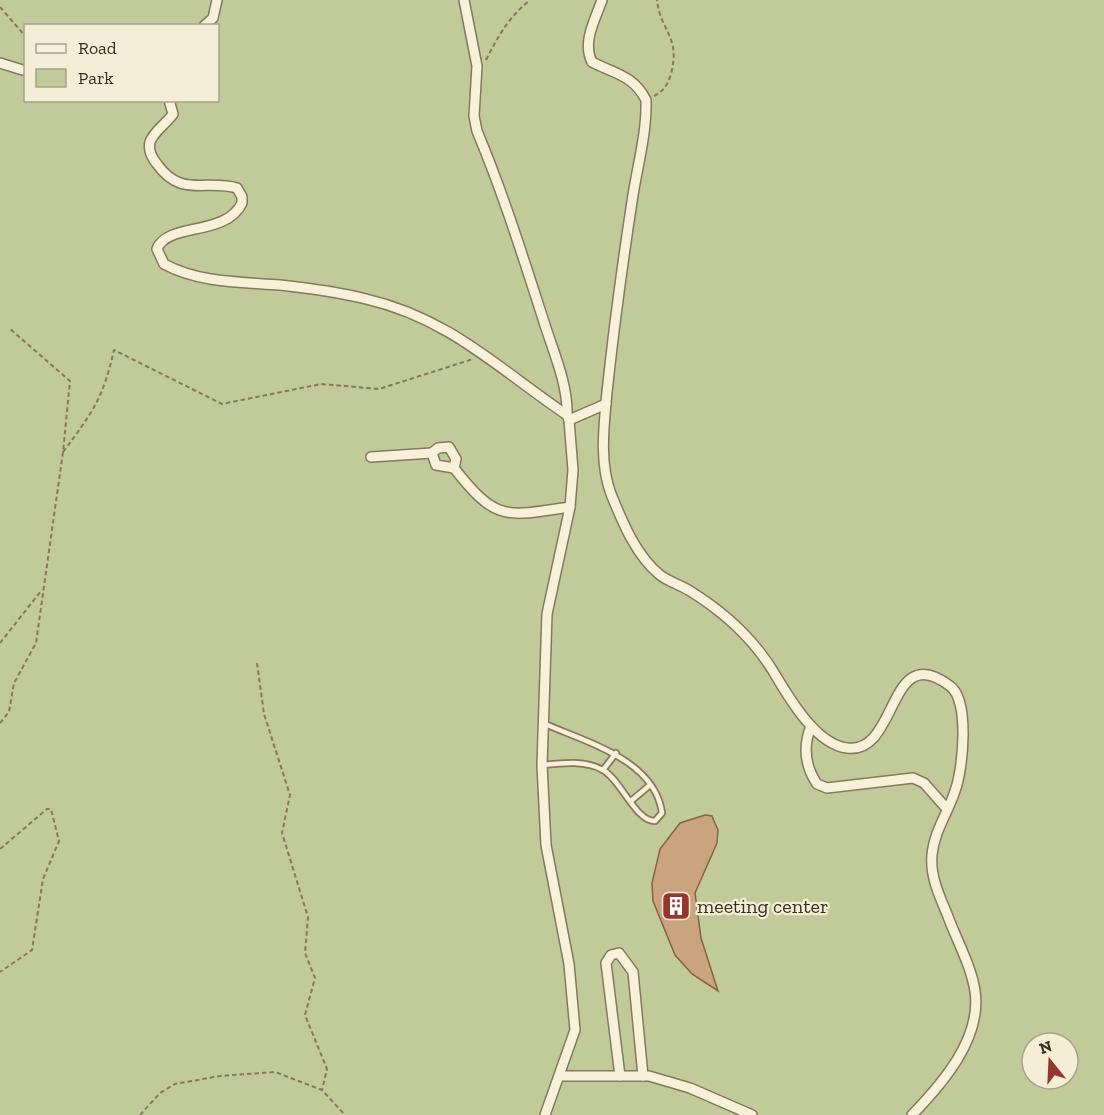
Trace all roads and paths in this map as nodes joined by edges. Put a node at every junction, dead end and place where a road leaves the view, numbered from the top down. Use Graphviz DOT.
graph roads {
  1 [pos="217,0"];
  2 [pos="464,0"];
  3 [pos="530,0"];
  4 [pos="602,0"];
  5 [pos="657,0"];
  6 [pos="0,7"];
  7 [pos="206,24"];
  8 [pos="24,35"];
  9 [pos="485,62"];
  10 [pos="0,63"];
  11 [pos="24,70"];
  12 [pos="646,100"];
  13 [pos="170,102"];
  14 [pos="9,328"];
  15 [pos="485,356"];
  16 [pos="606,404"];
  17 [pos="568,418"];
  18 [pos="63,452"];
  19 [pos="432,453"];
  20 [pos="371,458"];
  21 [pos="454,468"];
  22 [pos="570,507"];
  23 [pos="43,589"];
  24 [pos="0,643"];
  25 [pos="257,663"];
  26 [pos="0,723"];
  27 [pos="545,724"];
  28 [pos="811,726"];
  29 [pos="615,753"];
  30 [pos="542,765"];
  31 [pos="603,770"];
  32 [pos="650,785"];
  33 [pos="631,801"];
  34 [pos="947,809"];
  35 [pos="0,849"];
  36 [pos="0,972"];
  37 [pos="620,1076"];
  38 [pos="643,1076"];
  39 [pos="560,1077"];
  40 [pos="322,1090"];
  41 [pos="140,1115"];
  42 [pos="345,1115"];
  43 [pos="545,1115"];
  44 [pos="752,1115"];
  45 [pos="912,1115"];
  1 -- 7 [label="street"];
  2 -- 17 [label="street"];
  3 -- 9 [label="path"];
  4 -- 12 [label="street"];
  5 -- 12 [label="path"];
  6 -- 8 [label="path"];
  10 -- 11 [label="street"];
  12 -- 16 [label="street"];
  13 -- 15 [label="street"];
  14 -- 18 [label="path"];
  15 -- 17 [label="street"];
  15 -- 18 [label="path"];
  16 -- 17 [label="street"];
  16 -- 28 [label="street"];
  17 -- 22 [label="street"];
  18 -- 23 [label="path"];
  19 -- 20 [label="street"];
  19 -- 21 [label="street"];
  19 -- 21 [label="street"];
  21 -- 22 [label="street"];
  22 -- 27 [label="street"];
  23 -- 24 [label="path"];
  23 -- 26 [label="path"];
  25 -- 40 [label="path"];
  27 -- 29 [label="lane"];
  27 -- 30 [label="street"];
  28 -- 34 [label="street"];
  28 -- 34 [label="street"];
  29 -- 31 [label="lane"];
  29 -- 32 [label="lane"];
  30 -- 31 [label="lane"];
  30 -- 39 [label="street"];
  31 -- 33 [label="lane"];
  32 -- 33 [label="lane"];
  32 -- 33 [label="lane"];
  34 -- 45 [label="street"];
  35 -- 36 [label="path"];
  37 -- 38 [label="street"];
  37 -- 38 [label="street"];
  37 -- 39 [label="street"];
  38 -- 44 [label="street"];
  39 -- 43 [label="street"];
  40 -- 41 [label="path"];
  40 -- 42 [label="path"];
}
